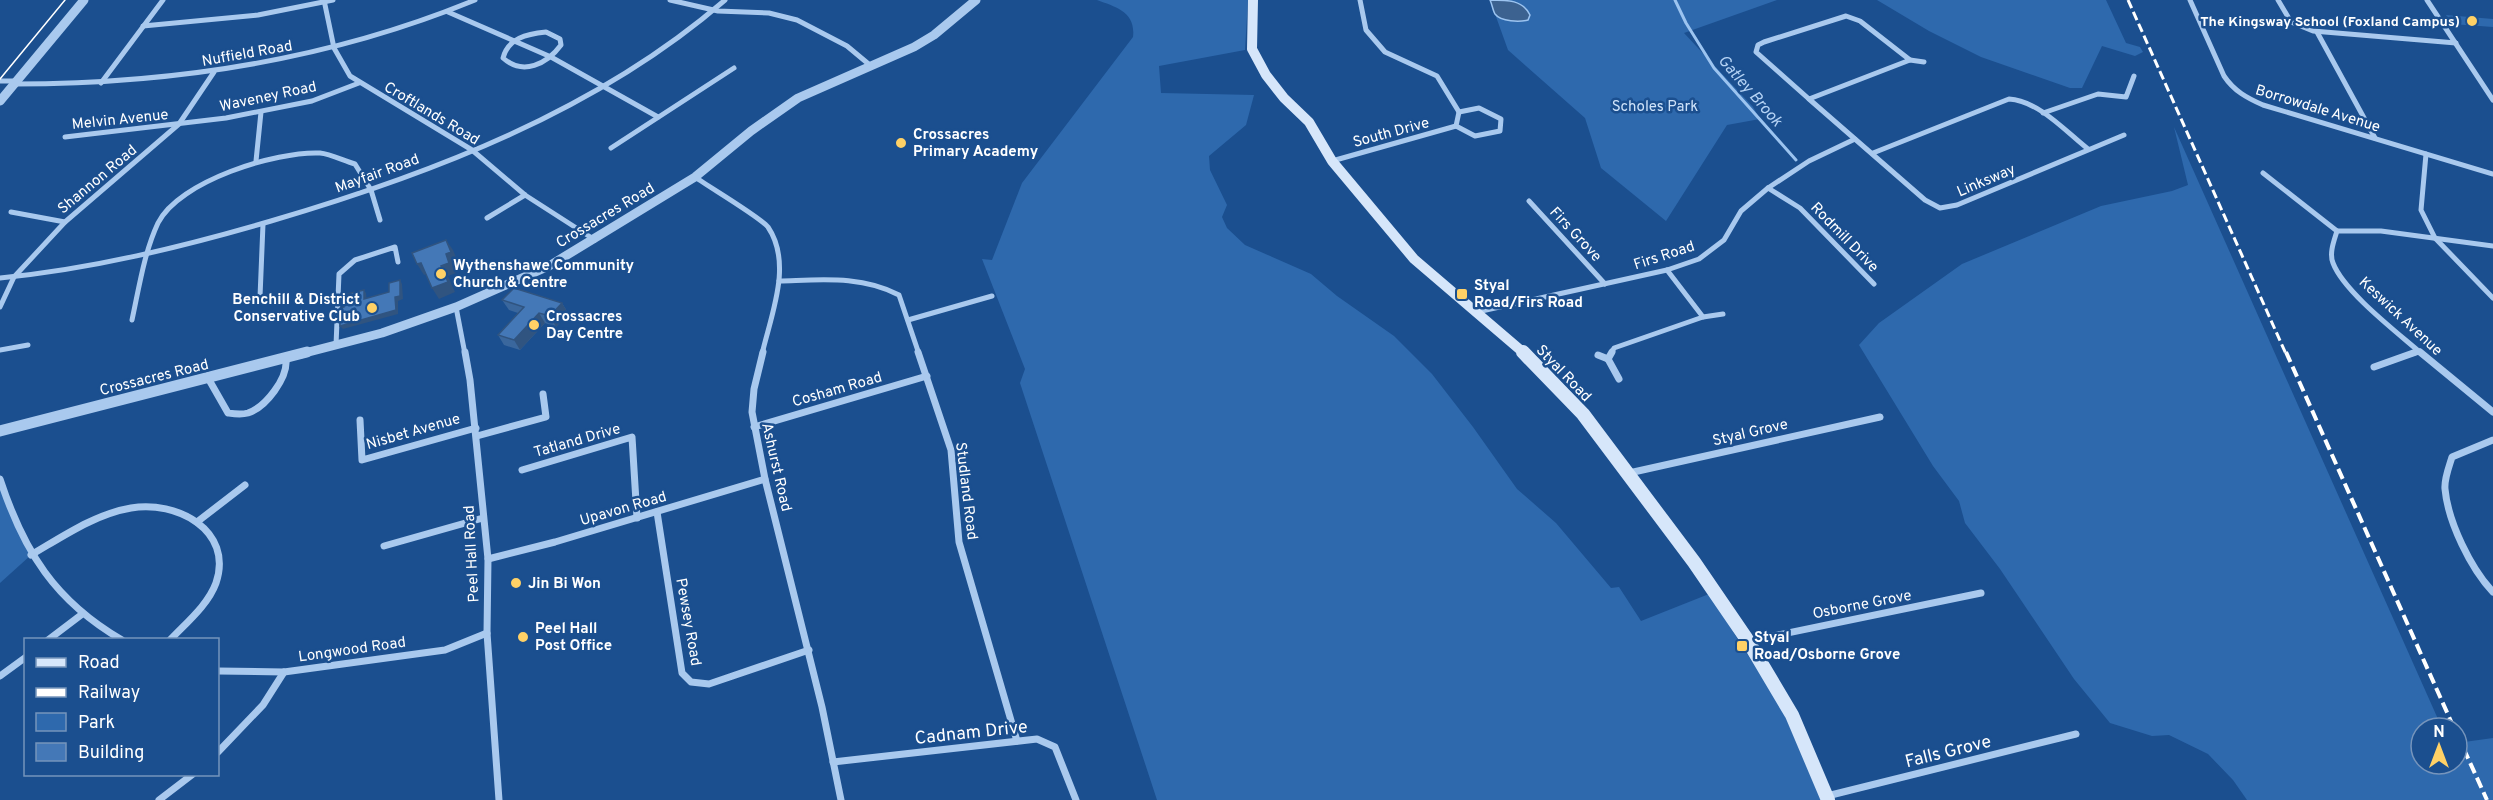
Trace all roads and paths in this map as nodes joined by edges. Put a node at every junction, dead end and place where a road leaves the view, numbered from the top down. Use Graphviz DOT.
graph roads {
  1 [pos="84,0"];
  2 [pos="163,0"];
  3 [pos="333,0"];
  4 [pos="475,0"];
  5 [pos="670,0"];
  6 [pos="725,0"];
  7 [pos="976,0"];
  8 [pos="1253,0"];
  9 [pos="1360,0"];
  10 [pos="2190,0"];
  11 [pos="2278,0"];
  12 [pos="2427,0"];
  13 [pos="324,1"];
  14 [pos="713,10"];
  15 [pos="448,12"];
  16 [pos="143,26"];
  17 [pos="2317,32"];
  18 [pos="514,41"];
  19 [pos="2456,43"];
  20 [pos="334,48"];
  21 [pos="550,57"];
  22 [pos="1910,60"];
  23 [pos="1924,62"];
  24 [pos="871,66"];
  25 [pos="734,68"];
  26 [pos="214,72"];
  27 [pos="2134,76"];
  28 [pos="0,81"];
  29 [pos="16,82"];
  30 [pos="101,82"];
  31 [pos="359,83"];
  32 [pos="605,86"];
  33 [pos="1809,99"];
  34 [pos="2493,100"];
  35 [pos="0,101"];
  36 [pos="1459,111"];
  37 [pos="261,112"];
  38 [pos="2043,113"];
  39 [pos="658,117"];
  40 [pos="179,124"];
  41 [pos="1456,126"];
  42 [pos="2124,135"];
  43 [pos="65,137"];
  44 [pos="2375,138"];
  45 [pos="1855,139"];
  46 [pos="611,148"];
  47 [pos="2088,149"];
  48 [pos="472,150"];
  49 [pos="1873,153"];
  50 [pos="2426,154"];
  51 [pos="256,161"];
  52 [pos="1332,161"];
  53 [pos="2264,173"];
  54 [pos="2493,174"];
  55 [pos="694,177"];
  56 [pos="1768,188"];
  57 [pos="371,190"];
  58 [pos="525,195"];
  59 [pos="1529,201"];
  60 [pos="11,212"];
  61 [pos="487,218"];
  62 [pos="380,220"];
  63 [pos="65,222"];
  64 [pos="263,224"];
  65 [pos="2337,231"];
  66 [pos="2435,238"];
  67 [pos="596,240"];
  68 [pos="2493,246"];
  69 [pos="147,254"];
  70 [pos="398,262"];
  71 [pos="1666,270"];
  72 [pos="14,277"];
  73 [pos="0,278"];
  74 [pos="779,281"];
  75 [pos="1605,284"];
  76 [pos="1874,284"];
  77 [pos="992,296"];
  78 [pos="260,297"];
  79 [pos="2493,298"];
  80 [pos="0,307"];
  81 [pos="456,307"];
  82 [pos="1476,313"];
  83 [pos="1723,314"];
  84 [pos="1703,317"];
  85 [pos="132,320"];
  86 [pos="908,320"];
  87 [pos="28,345"];
  88 [pos="336,345"];
  89 [pos="0,350"];
  90 [pos="2420,351"];
  91 [pos="1598,356"];
  92 [pos="286,359"];
  93 [pos="1608,359"];
  94 [pos="2374,368"];
  95 [pos="927,376"];
  96 [pos="208,378"];
  97 [pos="1619,379"];
  98 [pos="543,394"];
  99 [pos="2493,412"];
  100 [pos="1880,417"];
  101 [pos="360,420"];
  102 [pos="754,427"];
  103 [pos="476,428"];
  104 [pos="0,431"];
  105 [pos="477,436"];
  106 [pos="2493,440"];
  107 [pos="522,470"];
  108 [pos="1626,474"];
  109 [pos="0,478"];
  110 [pos="765,480"];
  111 [pos="244,485"];
  112 [pos="657,512"];
  113 [pos="483,518"];
  114 [pos="637,518"];
  115 [pos="196,522"];
  116 [pos="384,546"];
  117 [pos="31,555"];
  118 [pos="488,559"];
  119 [pos="2493,592"];
  120 [pos="1981,593"];
  121 [pos="81,615"];
  122 [pos="487,633"];
  123 [pos="49,638"];
  124 [pos="120,638"];
  125 [pos="171,638"];
  126 [pos="1748,641"];
  127 [pos="809,650"];
  128 [pos="24,658"];
  129 [pos="219,671"];
  130 [pos="284,672"];
  131 [pos="0,676"];
  132 [pos="2076,734"];
  133 [pos="1017,741"];
  134 [pos="219,751"];
  135 [pos="833,762"];
  136 [pos="190,776"];
  137 [pos="1827,798"];
  138 [pos="159,800"];
  139 [pos="499,800"];
  140 [pos="841,800"];
  141 [pos="1076,800"];
  1 -- 29 [label="street"];
  2 -- 16 [label="street"];
  3 -- 13 [label="street"];
  4 -- 15 [label="street, Nuffield Road"];
  5 -- 14 [label="street"];
  6 -- 14 [label="street, Mayfair Road"];
  7 -- 24 [label="street, Crossacres Road"];
  8 -- 52 [label="main road, Styal Road"];
  9 -- 36 [label="street"];
  10 -- 44 [label="street, Borrowdale Avenue"];
  11 -- 17 [label="street"];
  12 -- 19 [label="street"];
  13 -- 16 [label="street"];
  13 -- 20 [label="street, Croftlands Road"];
  14 -- 24 [label="street"];
  14 -- 32 [label="street, Mayfair Road"];
  15 -- 18 [label="street"];
  15 -- 20 [label="street, Nuffield Road"];
  16 -- 30 [label="street"];
  17 -- 19 [label="street"];
  17 -- 44 [label="street"];
  18 -- 21 [label="street"];
  18 -- 21 [label="street"];
  18 -- 21 [label="street"];
  19 -- 34 [label="street"];
  20 -- 26 [label="street, Nuffield Road"];
  20 -- 31 [label="street, Croftlands Road"];
  21 -- 32 [label="street"];
  22 -- 23 [label="street"];
  22 -- 33 [label="street"];
  22 -- 33 [label="street, Linksway"];
  24 -- 55 [label="street, Crossacres Road"];
  25 -- 39 [label="street"];
  26 -- 30 [label="street, Nuffield Road"];
  26 -- 40 [label="street, Shannon Road"];
  27 -- 38 [label="street"];
  28 -- 29 [label="street, Nuffield Road"];
  29 -- 30 [label="street, Nuffield Road"];
  29 -- 35 [label="street"];
  31 -- 37 [label="street, Waveney Road"];
  31 -- 48 [label="street, Croftlands Road"];
  32 -- 39 [label="street"];
  32 -- 48 [label="street, Mayfair Road"];
  33 -- 45 [label="street, Linksway"];
  36 -- 41 [label="street"];
  36 -- 41 [label="street"];
  37 -- 40 [label="street, Waveney Road"];
  37 -- 51 [label="street"];
  38 -- 47 [label="street"];
  38 -- 49 [label="street"];
  39 -- 46 [label="street"];
  40 -- 43 [label="street, Melvin Avenue"];
  40 -- 63 [label="street, Shannon Road"];
  41 -- 52 [label="street, South Drive"];
  42 -- 47 [label="street, Linksway"];
  44 -- 50 [label="street, Borrowdale Avenue"];
  45 -- 49 [label="street, Linksway"];
  45 -- 56 [label="street, Firs Road"];
  47 -- 49 [label="street, Linksway"];
  48 -- 57 [label="street, Mayfair Road"];
  48 -- 58 [label="street, Croftlands Road"];
  50 -- 54 [label="street, Borrowdale Avenue"];
  50 -- 66 [label="street"];
  51 -- 57 [label="street"];
  51 -- 69 [label="street"];
  52 -- 82 [label="main road, Styal Road"];
  53 -- 65 [label="street"];
  55 -- 67 [label="street, Crossacres Road"];
  55 -- 74 [label="street, Ashurst Road"];
  56 -- 71 [label="street, Firs Road"];
  56 -- 76 [label="street, Rodmill Drive"];
  57 -- 62 [label="street"];
  57 -- 64 [label="street, Mayfair Road"];
  58 -- 61 [label="street"];
  58 -- 67 [label="street, Croftlands Road"];
  59 -- 75 [label="street, Firs Grove"];
  60 -- 63 [label="street"];
  63 -- 72 [label="street, Shannon Road"];
  64 -- 69 [label="street, Mayfair Road"];
  64 -- 78 [label="street"];
  65 -- 66 [label="street"];
  65 -- 90 [label="street, Keswick Avenue"];
  66 -- 68 [label="street"];
  66 -- 79 [label="street"];
  67 -- 81 [label="street, Crossacres Road"];
  69 -- 72 [label="street, Mayfair Road"];
  69 -- 85 [label="street"];
  70 -- 88 [label="street"];
  71 -- 75 [label="street, Firs Road"];
  71 -- 84 [label="street"];
  72 -- 73 [label="street, Mayfair Road"];
  72 -- 80 [label="street, Shannon Road"];
  74 -- 86 [label="street, Studland Road"];
  74 -- 102 [label="street, Ashurst Road"];
  75 -- 82 [label="street, Firs Road"];
  77 -- 86 [label="street"];
  81 -- 88 [label="street, Crossacres Road"];
  81 -- 103 [label="street, Peel Hall Road"];
  82 -- 108 [label="main road, Styal Road"];
  83 -- 84 [label="street"];
  84 -- 93 [label="street"];
  86 -- 95 [label="street, Studland Road"];
  87 -- 89 [label="street"];
  88 -- 92 [label="street, Crossacres Road"];
  90 -- 94 [label="street"];
  90 -- 99 [label="street, Keswick Avenue"];
  91 -- 93 [label="street"];
  92 -- 96 [label="street, Crossacres Road"];
  92 -- 96 [label="street"];
  93 -- 97 [label="street"];
  95 -- 102 [label="street, Cosham Road"];
  95 -- 133 [label="street, Studland Road"];
  96 -- 104 [label="street, Crossacres Road"];
  98 -- 105 [label="street"];
  100 -- 108 [label="street, Styal Grove"];
  101 -- 103 [label="street, Nisbet Avenue"];
  102 -- 110 [label="street, Ashurst Road"];
  103 -- 105 [label="street, Peel Hall Road"];
  105 -- 113 [label="street, Peel Hall Road"];
  106 -- 119 [label="street"];
  107 -- 114 [label="street, Tatland Drive"];
  108 -- 126 [label="main road, Styal Road"];
  109 -- 117 [label="street"];
  110 -- 112 [label="street, Upavon Road"];
  110 -- 127 [label="street, Ashurst Road"];
  111 -- 115 [label="street"];
  112 -- 114 [label="street, Upavon Road"];
  112 -- 127 [label="street, Pewsey Road"];
  113 -- 116 [label="street"];
  113 -- 118 [label="street, Peel Hall Road"];
  114 -- 118 [label="street, Upavon Road"];
  115 -- 117 [label="street"];
  115 -- 125 [label="street"];
  117 -- 121 [label="street"];
  118 -- 122 [label="street, Peel Hall Road"];
  120 -- 126 [label="street, Osborne Grove"];
  121 -- 123 [label="street"];
  121 -- 124 [label="street"];
  122 -- 130 [label="street, Longwood Road"];
  122 -- 139 [label="street, Peel Hall Road"];
  126 -- 137 [label="main road, Styal Road"];
  127 -- 135 [label="street, Ashurst Road"];
  128 -- 131 [label="street"];
  129 -- 130 [label="street, Longwood Road"];
  130 -- 134 [label="street"];
  132 -- 137 [label="street, Falls Grove"];
  133 -- 135 [label="street, Cadnam Drive"];
  133 -- 141 [label="street, Cadnam Drive"];
  135 -- 140 [label="street, Ashurst Road"];
  136 -- 138 [label="street"];
}
